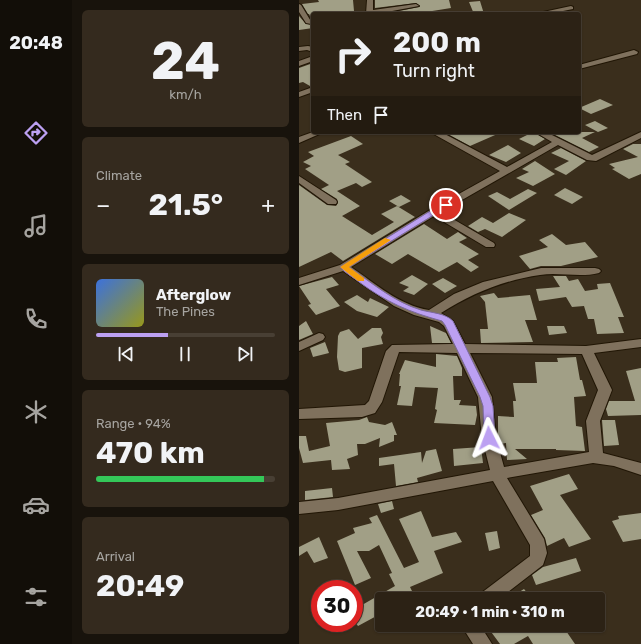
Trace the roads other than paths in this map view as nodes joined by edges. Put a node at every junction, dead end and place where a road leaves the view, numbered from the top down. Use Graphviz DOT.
graph roads {
  1 [pos="370,0"];
  2 [pos="299,6"];
  3 [pos="416,6"];
  4 [pos="571,8"];
  5 [pos="369,12"];
  6 [pos="381,12"];
  7 [pos="548,12"];
  8 [pos="309,23"];
  9 [pos="299,49"];
  10 [pos="311,49"];
  11 [pos="634,52"];
  12 [pos="311,59"];
  13 [pos="299,64"];
  14 [pos="581,67"];
  15 [pos="311,91"];
  16 [pos="299,95"];
  17 [pos="315,134"];
  18 [pos="438,134"];
  19 [pos="543,134"];
  20 [pos="641,135"];
  21 [pos="299,140"];
  22 [pos="558,142"];
  23 [pos="507,171"];
  24 [pos="299,179"];
  25 [pos="332,202"];
  26 [pos="434,212"];
  27 [pos="490,245"];
  28 [pos="344,267"];
  29 [pos="595,271"];
  30 [pos="300,279"];
  31 [pos="430,315"];
  32 [pos="319,337"];
  33 [pos="641,343"];
  34 [pos="299,346"];
  35 [pos="463,350"];
  36 [pos="586,350"];
  37 [pos="299,414"];
  38 [pos="597,457"];
  39 [pos="641,469"];
  40 [pos="497,474"];
  41 [pos="299,508"];
  42 [pos="496,592"];
  43 [pos="475,632"];
  44 [pos="483,644"];
  1 -- 5 [label="street"];
  2 -- 8 [label="street"];
  3 -- 6 [label="street"];
  4 -- 7 [label="street"];
  9 -- 10 [label="street"];
  11 -- 14 [label="street"];
  12 -- 13 [label="street"];
  15 -- 16 [label="street"];
  17 -- 21 [label="street"];
  18 -- 23 [label="street"];
  19 -- 22 [label="street"];
  20 -- 22 [label="street"];
  22 -- 23 [label="street"];
  23 -- 26 [label="street"];
  24 -- 25 [label="street"];
  26 -- 27 [label="street"];
  26 -- 28 [label="street"];
  28 -- 30 [label="street"];
  28 -- 31 [label="street"];
  29 -- 31 [label="street"];
  31 -- 35 [label="street"];
  32 -- 34 [label="street"];
  33 -- 36 [label="street"];
  35 -- 36 [label="street"];
  35 -- 37 [label="street"];
  35 -- 40 [label="street"];
  36 -- 38 [label="street"];
  38 -- 39 [label="street"];
  38 -- 40 [label="street"];
  40 -- 41 [label="street"];
  40 -- 42 [label="street"];
  43 -- 44 [label="street"];
}
